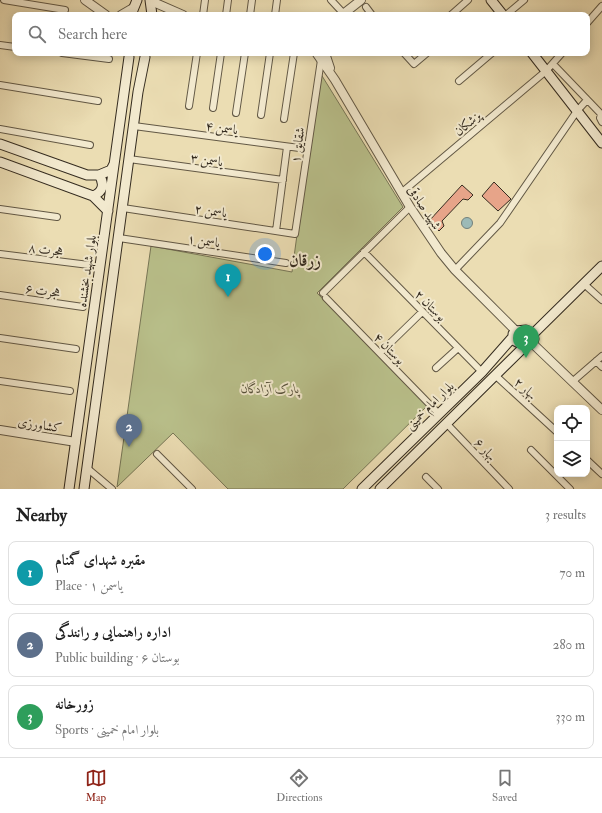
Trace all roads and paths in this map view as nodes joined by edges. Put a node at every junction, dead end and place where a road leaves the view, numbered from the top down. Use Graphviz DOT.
graph roads {
  1 [pos="4,0"];
  2 [pos="85,0"];
  3 [pos="151,0"];
  4 [pos="205,0"];
  5 [pos="228,0"];
  6 [pos="252,0"];
  7 [pos="277,0"];
  8 [pos="331,0"];
  9 [pos="361,0"];
  10 [pos="468,0"];
  11 [pos="491,0"];
  12 [pos="524,0"];
  13 [pos="135,5"];
  14 [pos="602,6"];
  15 [pos="366,7"];
  16 [pos="65,10"];
  17 [pos="101,12"];
  18 [pos="125,12"];
  19 [pos="152,12"];
  20 [pos="177,12"];
  21 [pos="203,12"];
  22 [pos="226,12"];
  23 [pos="250,12"];
  24 [pos="275,12"];
  25 [pos="341,12"];
  26 [pos="346,12"];
  27 [pos="370,12"];
  28 [pos="454,12"];
  29 [pos="502,12"];
  30 [pos="509,12"];
  31 [pos="590,20"];
  32 [pos="0,45"];
  33 [pos="12,47"];
  34 [pos="86,56"];
  35 [pos="128,56"];
  36 [pos="129,56"];
  37 [pos="144,56"];
  38 [pos="145,56"];
  39 [pos="197,56"];
  40 [pos="221,56"];
  41 [pos="245,56"];
  42 [pos="270,56"];
  43 [pos="294,56"];
  44 [pos="319,56"];
  45 [pos="320,56"];
  46 [pos="407,56"];
  47 [pos="423,56"];
  48 [pos="488,56"];
  49 [pos="534,56"];
  50 [pos="559,56"];
  51 [pos="109,59"];
  52 [pos="552,64"];
  53 [pos="546,71"];
  54 [pos="459,81"];
  55 [pos="0,85"];
  56 [pos="587,100"];
  57 [pos="98,101"];
  58 [pos="189,106"];
  59 [pos="213,108"];
  60 [pos="577,111"];
  61 [pos="236,113"];
  62 [pos="601,114"];
  63 [pos="261,115"];
  64 [pos="284,119"];
  65 [pos="602,122"];
  66 [pos="134,126"];
  67 [pos="0,129"];
  68 [pos="602,143"];
  69 [pos="0,144"];
  70 [pos="90,145"];
  71 [pos="287,147"];
  72 [pos="307,149"];
  73 [pos="129,160"];
  74 [pos="0,162"];
  75 [pos="114,164"];
  76 [pos="99,176"];
  77 [pos="283,180"];
  78 [pos="401,192"];
  79 [pos="93,196"];
  80 [pos="410,207"];
  81 [pos="123,208"];
  82 [pos="0,209"];
  83 [pos="108,211"];
  84 [pos="57,217"];
  85 [pos="276,231"];
  86 [pos="295,234"];
  87 [pos="120,238"];
  88 [pos="364,252"];
  89 [pos="0,254"];
  90 [pos="102,258"];
  91 [pos="116,261"];
  92 [pos="286,263"];
  93 [pos="89,265"];
  94 [pos="455,270"];
  95 [pos="601,270"];
  96 [pos="584,284"];
  97 [pos="0,295"];
  98 [pos="602,300"];
  99 [pos="82,307"];
  100 [pos="422,312"];
  101 [pos="514,334"];
  102 [pos="0,338"];
  103 [pos="530,341"];
  104 [pos="458,348"];
  105 [pos="76,349"];
  106 [pos="380,353"];
  107 [pos="602,356"];
  108 [pos="596,361"];
  109 [pos="602,367"];
  110 [pos="436,368"];
  111 [pos="482,372"];
  112 [pos="496,376"];
  113 [pos="0,381"];
  114 [pos="572,382"];
  115 [pos="70,391"];
  116 [pos="602,410"];
  117 [pos="439,414"];
  118 [pos="447,424"];
  119 [pos="554,429"];
  120 [pos="0,430"];
  121 [pos="76,442"];
  122 [pos="531,450"];
  123 [pos="157,454"];
  124 [pos="590,463"];
  125 [pos="87,468"];
  126 [pos="602,474"];
  127 [pos="426,477"];
  128 [pos="69,489"];
  129 [pos="84,489"];
  130 [pos="112,489"];
  131 [pos="192,489"];
  132 [pos="362,489"];
  133 [pos="380,489"];
  134 [pos="438,489"];
  135 [pos="509,489"];
  136 [pos="570,489"];
  1 -- 16 [label="street"];
  2 -- 17 [label="street"];
  3 -- 19 [label="main road"];
  3 -- 20 [label="street"];
  4 -- 21 [label="street"];
  5 -- 22 [label="street"];
  6 -- 23 [label="street"];
  7 -- 24 [label="street"];
  8 -- 25 [label="street"];
  9 -- 26 [label="street"];
  10 -- 28 [label="street"];
  11 -- 29 [label="main road"];
  12 -- 30 [label="street"];
  13 -- 18 [label="street"];
  14 -- 31 [label="street"];
  15 -- 27 [label="street"];
  32 -- 33 [label="street"];
  34 -- 51 [label="street"];
  35 -- 75 [label="main road, بلوار شهید بخشنده"];
  36 -- 37 [label="main road"];
  38 -- 66 [label="main road"];
  39 -- 58 [label="street"];
  40 -- 59 [label="street"];
  41 -- 61 [label="street"];
  42 -- 63 [label="street"];
  43 -- 64 [label="street"];
  44 -- 72 [label="street, شقایق ۱"];
  45 -- 78 [label="street, شهید صادقی"];
  46 -- 47 [label="street"];
  48 -- 54 [label="street"];
  49 -- 53 [label="main road"];
  50 -- 52 [label="street, پزشکان"];
  52 -- 53 [label="street, پزشکان"];
  52 -- 56 [label="street"];
  53 -- 60 [label="main road"];
  53 -- 78 [label="street, پزشکان"];
  55 -- 57 [label="street"];
  56 -- 60 [label="street"];
  56 -- 62 [label="street"];
  60 -- 68 [label="main road"];
  60 -- 94 [label="street"];
  62 -- 65 [label="street"];
  66 -- 71 [label="street, یاسمن ۴"];
  66 -- 73 [label="main road"];
  67 -- 70 [label="street"];
  69 -- 76 [label="main road"];
  71 -- 72 [label="street, یاسمن ۴"];
  71 -- 77 [label="street"];
  72 -- 86 [label="street, شقایق ۱"];
  73 -- 77 [label="street, یاسمن ۳"];
  73 -- 81 [label="main road"];
  74 -- 79 [label="main road"];
  75 -- 76 [label="main road"];
  75 -- 83 [label="main road, بلوار شهید بخشنده"];
  76 -- 79 [label="main road"];
  77 -- 85 [label="street"];
  78 -- 80 [label="street, شهید صادقی"];
  79 -- 83 [label="main road"];
  80 -- 88 [label="street"];
  80 -- 94 [label="street, شهید صادقی"];
  81 -- 85 [label="street, یاسمن ۲"];
  81 -- 87 [label="main road"];
  82 -- 84 [label="street"];
  83 -- 90 [label="main road, بلوار شهید بخشنده"];
  85 -- 86 [label="street, یاسمن ۲"];
  87 -- 91 [label="main road"];
  87 -- 92 [label="street, یاسمن ۱"];
  88 -- 100 [label="street, بوستان ۲"];
  88 -- 106 [label="street, بوستان ۴"];
  89 -- 93 [label="street, هجرت ۸"];
  90 -- 91 [label="main road"];
  90 -- 121 [label="main road, بلوار شهید بخشنده"];
  91 -- 125 [label="main road"];
  94 -- 101 [label="street, شهید صادقی"];
  95 -- 96 [label="main road, بلوار امام خمینی"];
  96 -- 98 [label="street"];
  96 -- 103 [label="main road, بلوار امام خمینی"];
  97 -- 99 [label="street, هجرت ۶"];
  100 -- 104 [label="street, بوستان ۲"];
  100 -- 106 [label="street"];
  101 -- 103 [label="main road"];
  101 -- 103 [label="main road"];
  101 -- 111 [label="main road, بلوار امام خمینی"];
  102 -- 105 [label="street"];
  103 -- 112 [label="main road, بلوار امام خمینی"];
  103 -- 114 [label="street"];
  104 -- 110 [label="street"];
  104 -- 111 [label="street, بوستان ۲"];
  106 -- 117 [label="street, بوستان ۴"];
  107 -- 108 [label="street"];
  108 -- 109 [label="street"];
  108 -- 114 [label="street"];
  111 -- 117 [label="main road, بلوار امام خمینی"];
  112 -- 118 [label="main road, بلوار امام خمینی"];
  112 -- 119 [label="street, بهار ۲"];
  113 -- 115 [label="street"];
  114 -- 116 [label="street"];
  117 -- 132 [label="main road, بلوار امام خمینی"];
  118 -- 133 [label="main road, بلوار امام خمینی"];
  118 -- 135 [label="street, بهار ۶"];
  120 -- 121 [label="street, کشاورزی"];
  121 -- 128 [label="main road, بلوار شهید بخشنده"];
  122 -- 136 [label="street"];
  123 -- 131 [label="street"];
  124 -- 126 [label="street"];
  125 -- 129 [label="main road"];
  125 -- 130 [label="street"];
  127 -- 134 [label="street"];
}
